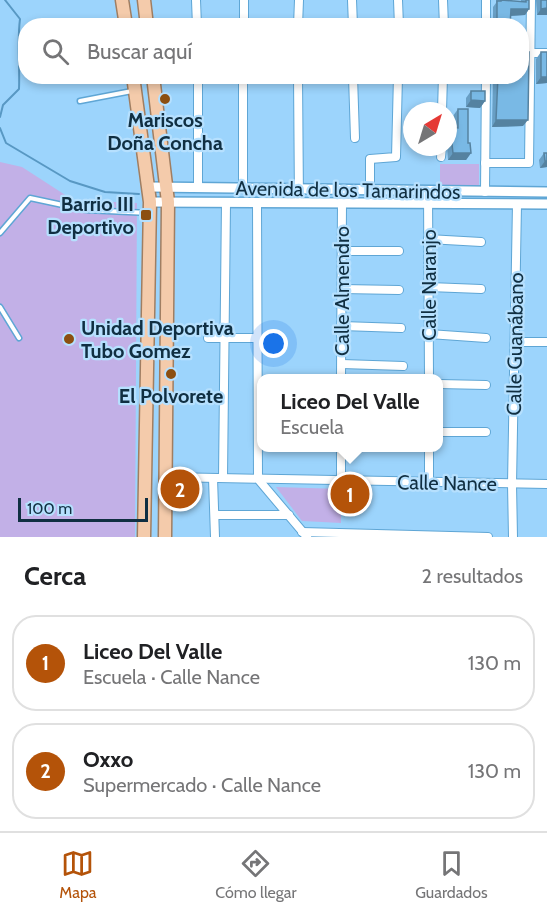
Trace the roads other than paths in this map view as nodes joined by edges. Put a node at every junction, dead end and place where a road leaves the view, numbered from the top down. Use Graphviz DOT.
graph roads {
  1 [pos="122,0"];
  2 [pos="144,0"];
  3 [pos="196,0"];
  4 [pos="244,0"];
  5 [pos="299,0"];
  6 [pos="352,0"];
  7 [pos="398,0"];
  8 [pos="443,0"];
  9 [pos="486,0"];
  10 [pos="531,0"];
  11 [pos="125,18"];
  12 [pos="146,18"];
  13 [pos="197,18"];
  14 [pos="244,18"];
  15 [pos="298,18"];
  16 [pos="352,18"];
  17 [pos="399,18"];
  18 [pos="444,18"];
  19 [pos="486,18"];
  20 [pos="531,53"];
  21 [pos="547,53"];
  22 [pos="134,84"];
  23 [pos="154,84"];
  24 [pos="198,84"];
  25 [pos="243,84"];
  26 [pos="298,84"];
  27 [pos="353,84"];
  28 [pos="398,84"];
  29 [pos="443,84"];
  30 [pos="486,84"];
  31 [pos="135,91"];
  32 [pos="80,101"];
  33 [pos="442,102"];
  34 [pos="355,138"];
  35 [pos="485,163"];
  36 [pos="150,187"];
  37 [pos="167,187"];
  38 [pos="198,188"];
  39 [pos="243,188"];
  40 [pos="299,189"];
  41 [pos="370,190"];
  42 [pos="428,191"];
  43 [pos="485,192"];
  44 [pos="547,192"];
  45 [pos="168,202"];
  46 [pos="226,202"];
  47 [pos="257,203"];
  48 [pos="299,203"];
  49 [pos="342,203"];
  50 [pos="428,204"];
  51 [pos="517,204"];
  52 [pos="547,204"];
  53 [pos="150,208"];
  54 [pos="0,233"];
  55 [pos="428,238"];
  56 [pos="481,242"];
  57 [pos="342,251"];
  58 [pos="399,251"];
  59 [pos="429,287"];
  60 [pos="342,288"];
  61 [pos="481,289"];
  62 [pos="399,290"];
  63 [pos="0,307"];
  64 [pos="342,326"];
  65 [pos="401,328"];
  66 [pos="429,334"];
  67 [pos="19,338"];
  68 [pos="208,338"];
  69 [pos="225,338"];
  70 [pos="257,338"];
  71 [pos="486,338"];
  72 [pos="515,342"];
  73 [pos="547,342"];
  74 [pos="342,364"];
  75 [pos="403,366"];
  76 [pos="257,374"];
  77 [pos="342,374"];
  78 [pos="429,374"];
  79 [pos="443,384"];
  80 [pos="486,385"];
  81 [pos="443,432"];
  82 [pos="486,432"];
  83 [pos="258,452"];
  84 [pos="341,452"];
  85 [pos="429,452"];
  86 [pos="167,477"];
  87 [pos="213,478"];
  88 [pos="223,478"];
  89 [pos="258,479"];
  90 [pos="341,480"];
  91 [pos="429,482"];
  92 [pos="512,484"];
  93 [pos="547,484"];
  94 [pos="215,515"];
  95 [pos="290,515"];
  96 [pos="304,534"];
  97 [pos="408,536"];
  98 [pos="144,537"];
  99 [pos="165,537"];
  100 [pos="215,537"];
  101 [pos="460,537"];
  102 [pos="488,537"];
  103 [pos="513,537"];
  1 -- 11 [label="main road"];
  2 -- 12 [label="main road"];
  3 -- 13 [label="street"];
  4 -- 14 [label="street"];
  5 -- 15 [label="street"];
  6 -- 16 [label="street"];
  7 -- 17 [label="street"];
  8 -- 18 [label="street"];
  9 -- 19 [label="street"];
  10 -- 20 [label="street"];
  20 -- 21 [label="street"];
  20 -- 35 [label="street"];
  22 -- 31 [label="main road"];
  23 -- 37 [label="main road"];
  24 -- 38 [label="street"];
  25 -- 39 [label="street"];
  26 -- 40 [label="street"];
  27 -- 34 [label="street"];
  28 -- 41 [label="street"];
  29 -- 33 [label="street"];
  30 -- 35 [label="street"];
  31 -- 32 [label="lane"];
  31 -- 36 [label="main road"];
  35 -- 43 [label="street"];
  36 -- 37 [label="street, Avenida de los Tamarindos"];
  36 -- 53 [label="main road"];
  37 -- 38 [label="street, Avenida de los Tamarindos"];
  37 -- 45 [label="main road"];
  38 -- 39 [label="street, Avenida de los Tamarindos"];
  39 -- 40 [label="street, Avenida de los Tamarindos"];
  40 -- 41 [label="street, Avenida de los Tamarindos"];
  40 -- 48 [label="street"];
  41 -- 42 [label="street, Avenida de los Tamarindos"];
  42 -- 43 [label="street, Avenida de los Tamarindos"];
  42 -- 50 [label="street, Calle Naranjo"];
  43 -- 44 [label="street, Avenida de los Tamarindos"];
  45 -- 46 [label="street"];
  45 -- 53 [label="street"];
  45 -- 86 [label="main road"];
  46 -- 47 [label="street"];
  46 -- 69 [label="street"];
  47 -- 48 [label="street"];
  47 -- 70 [label="street"];
  48 -- 49 [label="street"];
  49 -- 50 [label="street"];
  49 -- 57 [label="street, Calle Almendro"];
  50 -- 51 [label="street"];
  50 -- 55 [label="street, Calle Naranjo"];
  51 -- 52 [label="street"];
  51 -- 72 [label="street, Calle Guanábano"];
  53 -- 54 [label="lane"];
  53 -- 98 [label="main road"];
  55 -- 56 [label="street"];
  55 -- 59 [label="street, Calle Naranjo"];
  57 -- 58 [label="street"];
  57 -- 60 [label="street, Calle Almendro"];
  59 -- 61 [label="street"];
  59 -- 66 [label="street, Calle Naranjo"];
  60 -- 62 [label="street"];
  60 -- 64 [label="street, Calle Almendro"];
  63 -- 67 [label="lane"];
  64 -- 65 [label="street"];
  64 -- 74 [label="street, Calle Almendro"];
  66 -- 71 [label="street"];
  66 -- 78 [label="street, Calle Naranjo"];
  68 -- 69 [label="street"];
  69 -- 70 [label="street"];
  69 -- 88 [label="street"];
  70 -- 76 [label="street"];
  72 -- 73 [label="street"];
  72 -- 92 [label="street, Calle Guanábano"];
  74 -- 75 [label="street"];
  74 -- 77 [label="street, Calle Almendro"];
  79 -- 80 [label="street"];
  81 -- 82 [label="street"];
  83 -- 89 [label="street"];
  84 -- 90 [label="street"];
  85 -- 91 [label="street"];
  86 -- 87 [label="street, Calle Nance"];
  86 -- 99 [label="main road"];
  87 -- 88 [label="street, Calle Nance"];
  87 -- 94 [label="street"];
  88 -- 89 [label="street, Calle Nance"];
  89 -- 90 [label="street, Calle Nance"];
  89 -- 95 [label="street"];
  90 -- 91 [label="street, Calle Nance"];
  91 -- 92 [label="street, Calle Nance"];
  92 -- 93 [label="street, Calle Nance"];
  92 -- 103 [label="street"];
  94 -- 95 [label="street"];
  94 -- 100 [label="street"];
  95 -- 96 [label="street"];
  96 -- 97 [label="street"];
  97 -- 101 [label="street"];
  101 -- 102 [label="street"];
}
